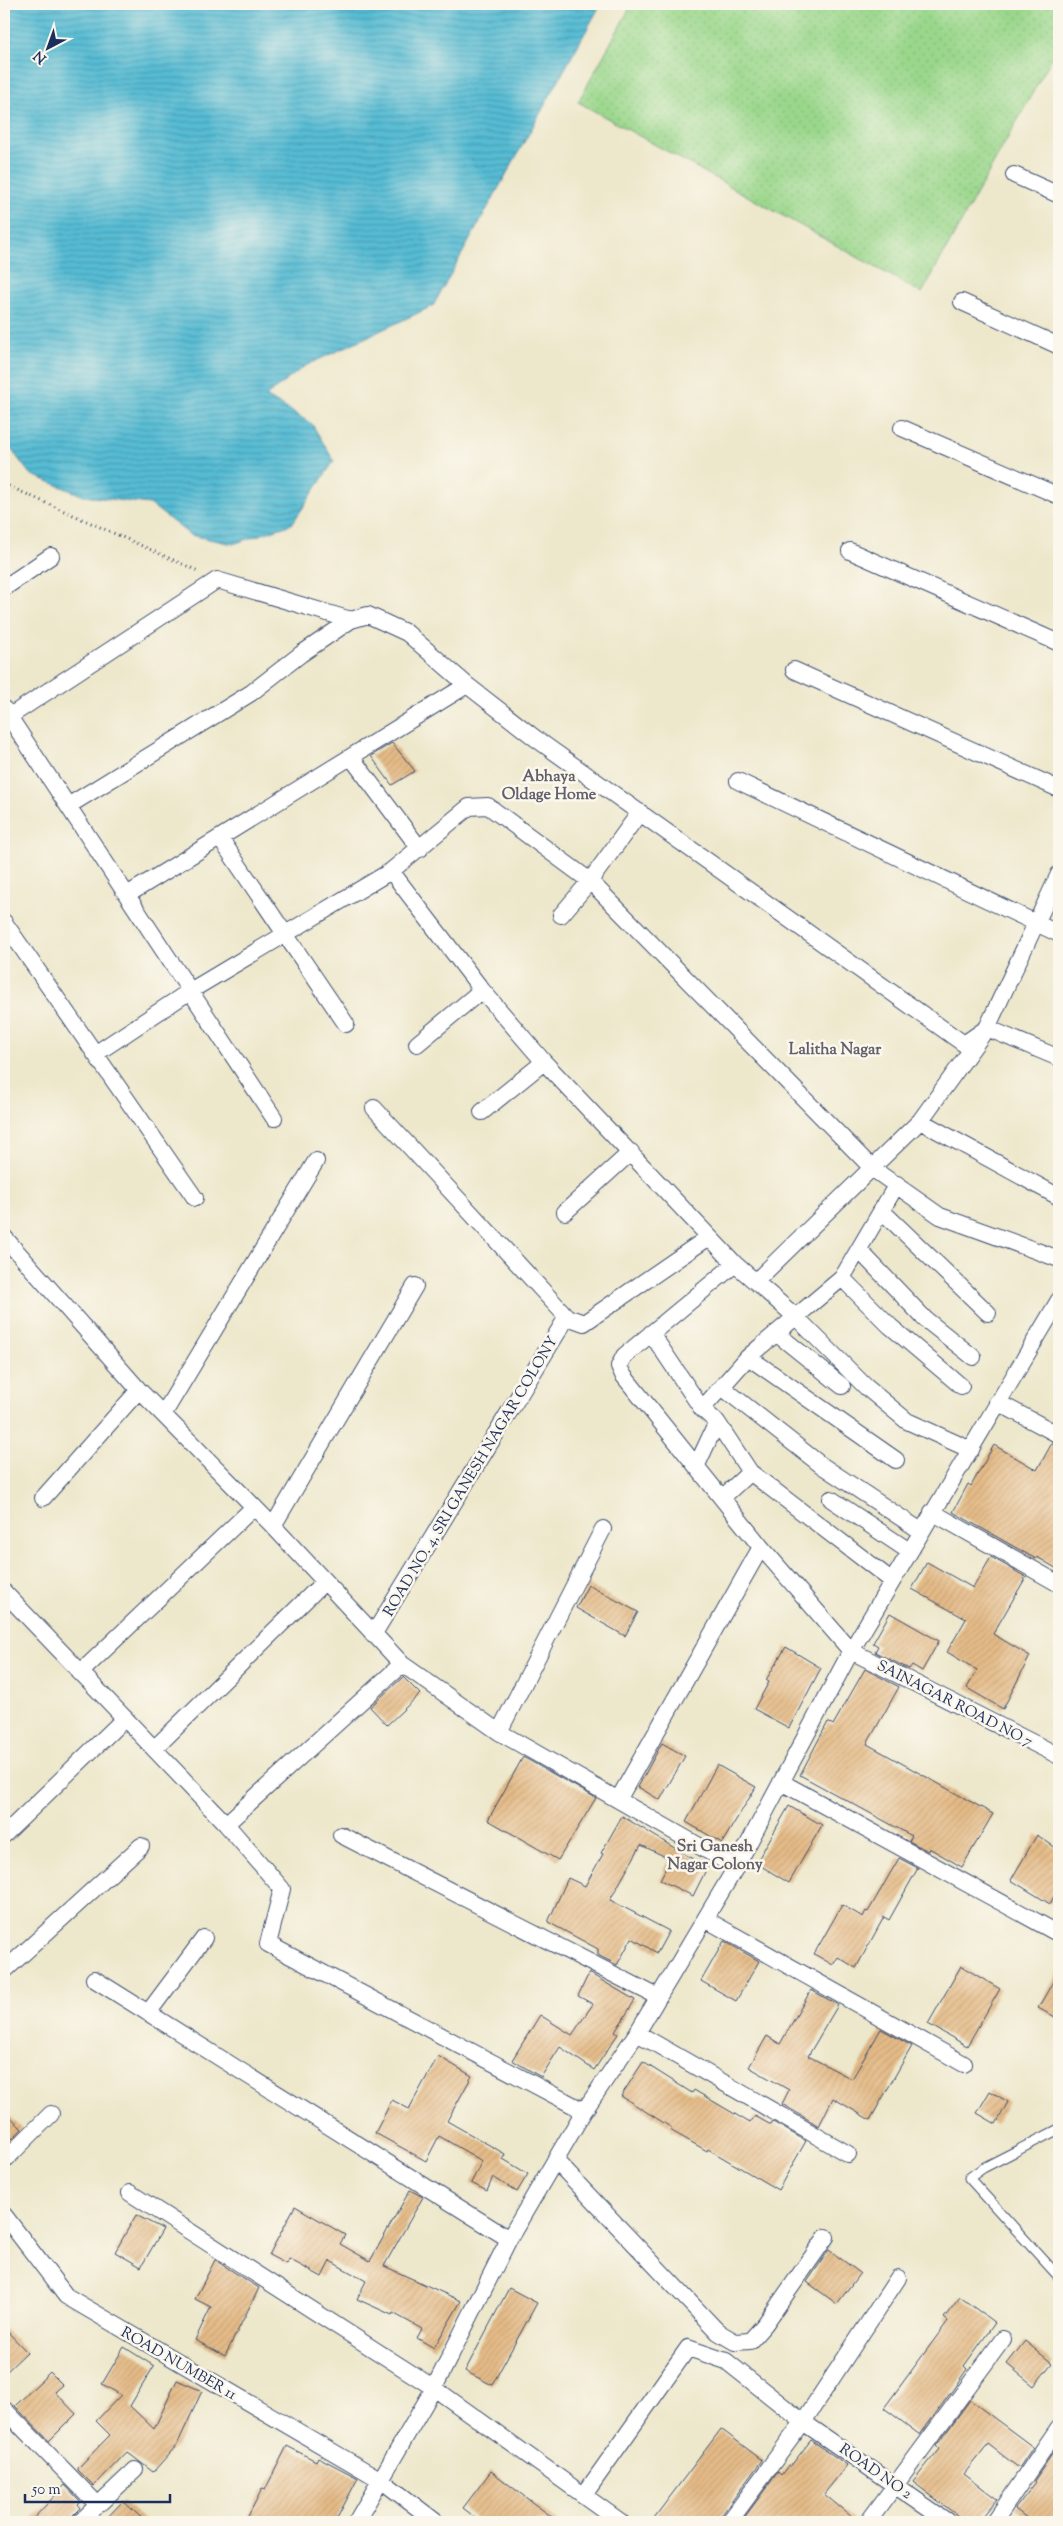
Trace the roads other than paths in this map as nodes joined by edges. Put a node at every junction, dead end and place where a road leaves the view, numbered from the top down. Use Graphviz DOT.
graph roads {
  1 [pos="1014,175"];
  2 [pos="1059,195"];
  3 [pos="962,302"];
  4 [pos="1059,346"];
  5 [pos="902,428"];
  6 [pos="1059,496"];
  7 [pos="850,552"];
  8 [pos="51,556"];
  9 [pos="4,588"];
  10 [pos="351,620"];
  11 [pos="1059,643"];
  12 [pos="794,670"];
  13 [pos="467,685"];
  14 [pos="5,715"];
  15 [pos="351,757"];
  16 [pos="738,781"];
  17 [pos="1059,788"];
  18 [pos="68,806"];
  19 [pos="640,812"];
  20 [pos="220,838"];
  21 [pos="420,849"];
  22 [pos="391,871"];
  23 [pos="1059,874"];
  24 [pos="590,881"];
  25 [pos="127,895"];
  26 [pos="561,915"];
  27 [pos="4,922"];
  28 [pos="1036,923"];
  29 [pos="286,934"];
  30 [pos="1059,934"];
  31 [pos="482,990"];
  32 [pos="190,991"];
  33 [pos="346,1024"];
  34 [pos="988,1028"];
  35 [pos="418,1044"];
  36 [pos="95,1054"];
  37 [pos="1059,1058"];
  38 [pos="544,1062"];
  39 [pos="374,1108"];
  40 [pos="482,1112"];
  41 [pos="274,1118"];
  42 [pos="920,1122"];
  43 [pos="631,1152"];
  44 [pos="316,1161"];
  45 [pos="873,1169"];
  46 [pos="897,1184"];
  47 [pos="1059,1197"];
  48 [pos="195,1198"];
  49 [pos="882,1211"];
  50 [pos="565,1212"];
  51 [pos="4,1237"];
  52 [pos="709,1237"];
  53 [pos="859,1250"];
  54 [pos="1059,1259"];
  55 [pos="735,1264"];
  56 [pos="842,1278"];
  57 [pos="756,1281"];
  58 [pos="415,1286"];
  59 [pos="1059,1300"];
  60 [pos="988,1313"];
  61 [pos="567,1317"];
  62 [pos="796,1317"];
  63 [pos="651,1333"];
  64 [pos="776,1333"];
  65 [pos="748,1357"];
  66 [pos="973,1357"];
  67 [pos="842,1386"];
  68 [pos="961,1386"];
  69 [pos="723,1388"];
  70 [pos="139,1390"];
  71 [pos="997,1402"];
  72 [pos="702,1409"];
  73 [pos="164,1413"];
  74 [pos="717,1422"];
  75 [pos="1059,1435"];
  76 [pos="971,1450"];
  77 [pos="896,1460"];
  78 [pos="697,1465"];
  79 [pos="750,1472"];
  80 [pos="43,1498"];
  81 [pos="722,1498"];
  82 [pos="831,1499"];
  83 [pos="254,1507"];
  84 [pos="932,1512"];
  85 [pos="273,1526"];
  86 [pos="603,1529"];
  87 [pos="921,1531"];
  88 [pos="761,1547"];
  89 [pos="909,1551"];
  90 [pos="892,1580"];
  91 [pos="324,1582"];
  92 [pos="1059,1584"];
  93 [pos="4,1592"];
  94 [pos="373,1635"];
  95 [pos="851,1651"];
  96 [pos="402,1664"];
  97 [pos="80,1673"];
  98 [pos="125,1718"];
  99 [pos="498,1732"];
  100 [pos="154,1749"];
  101 [pos="1059,1756"];
  102 [pos="781,1782"];
  103 [pos="618,1800"];
  104 [pos="226,1824"];
  105 [pos="4,1835"];
  106 [pos="341,1835"];
  107 [pos="141,1846"];
  108 [pos="736,1867"];
  109 [pos="705,1920"];
  110 [pos="1059,1934"];
  111 [pos="204,1938"];
  112 [pos="4,1971"];
  113 [pos="94,1979"];
  114 [pos="658,1997"];
  115 [pos="148,2013"];
  116 [pos="637,2033"];
  117 [pos="964,2064"];
  118 [pos="584,2111"];
  119 [pos="52,2114"];
  120 [pos="1059,2129"];
  121 [pos="848,2154"];
  122 [pos="4,2160"];
  123 [pos="555,2160"];
  124 [pos="130,2193"];
  125 [pos="4,2215"];
  126 [pos="826,2237"];
  127 [pos="508,2239"];
  128 [pos="1059,2277"];
  129 [pos="898,2278"];
  130 [pos="1003,2339"];
  131 [pos="434,2388"];
  132 [pos="4,2409"];
  133 [pos="803,2422"];
  134 [pos="1059,2427"];
  135 [pos="134,2470"];
  136 [pos="381,2480"];
  137 [pos="896,2485"];
  138 [pos="584,2495"];
  139 [pos="98,2505"];
  140 [pos="80,2522"];
  141 [pos="356,2522"];
  142 [pos="436,2522"];
  143 [pos="622,2522"];
  144 [pos="729,2522"];
  145 [pos="868,2522"];
  146 [pos="948,2522"];
  147 [pos="994,2522"];
  1 -- 2 [label="street"];
  3 -- 4 [label="street"];
  5 -- 6 [label="street"];
  7 -- 11 [label="street"];
  8 -- 9 [label="street"];
  10 -- 13 [label="street"];
  10 -- 14 [label="street"];
  10 -- 18 [label="street"];
  12 -- 17 [label="street"];
  13 -- 15 [label="street"];
  13 -- 19 [label="street"];
  14 -- 18 [label="street"];
  15 -- 20 [label="street"];
  15 -- 21 [label="street"];
  16 -- 28 [label="street"];
  18 -- 25 [label="street"];
  19 -- 24 [label="street"];
  19 -- 34 [label="street"];
  20 -- 25 [label="street"];
  20 -- 29 [label="street"];
  21 -- 22 [label="street"];
  21 -- 24 [label="street"];
  22 -- 29 [label="street"];
  22 -- 31 [label="street"];
  23 -- 28 [label="street"];
  24 -- 26 [label="street"];
  24 -- 45 [label="street"];
  25 -- 32 [label="street"];
  27 -- 36 [label="street"];
  28 -- 30 [label="street"];
  28 -- 34 [label="street"];
  29 -- 32 [label="street"];
  29 -- 33 [label="street"];
  31 -- 35 [label="street"];
  31 -- 38 [label="street"];
  32 -- 36 [label="street"];
  32 -- 41 [label="street"];
  34 -- 37 [label="street"];
  34 -- 42 [label="street"];
  36 -- 48 [label="street"];
  38 -- 40 [label="street"];
  38 -- 43 [label="street"];
  39 -- 61 [label="street"];
  42 -- 45 [label="street"];
  42 -- 47 [label="street"];
  43 -- 50 [label="street"];
  43 -- 52 [label="street"];
  44 -- 73 [label="street"];
  45 -- 46 [label="street"];
  45 -- 57 [label="street"];
  46 -- 49 [label="street"];
  46 -- 54 [label="street"];
  49 -- 53 [label="street"];
  49 -- 60 [label="street"];
  51 -- 70 [label="street"];
  52 -- 55 [label="street"];
  52 -- 61 [label="street"];
  53 -- 56 [label="street"];
  53 -- 66 [label="street"];
  55 -- 57 [label="street"];
  55 -- 63 [label="street"];
  56 -- 62 [label="street"];
  56 -- 68 [label="street"];
  57 -- 62 [label="street"];
  58 -- 85 [label="street"];
  59 -- 71 [label="street"];
  61 -- 94 [label="street, ROAD NO. 4, SRI GANESH NAGAR COLONY"];
  62 -- 64 [label="street"];
  62 -- 76 [label="street"];
  63 -- 72 [label="street"];
  63 -- 78 [label="street"];
  64 -- 65 [label="street"];
  64 -- 67 [label="street"];
  65 -- 69 [label="street"];
  65 -- 77 [label="street"];
  69 -- 72 [label="street"];
  69 -- 87 [label="street"];
  70 -- 73 [label="street"];
  70 -- 80 [label="street"];
  71 -- 75 [label="street"];
  71 -- 76 [label="street"];
  72 -- 74 [label="street"];
  73 -- 83 [label="street"];
  74 -- 78 [label="street"];
  74 -- 79 [label="street"];
  76 -- 84 [label="street"];
  78 -- 81 [label="street"];
  79 -- 81 [label="street"];
  79 -- 90 [label="street"];
  81 -- 88 [label="street"];
  82 -- 89 [label="street"];
  83 -- 85 [label="street"];
  83 -- 97 [label="street"];
  84 -- 87 [label="street"];
  84 -- 92 [label="street"];
  85 -- 91 [label="street"];
  86 -- 99 [label="street"];
  87 -- 89 [label="street"];
  88 -- 95 [label="street"];
  88 -- 103 [label="street"];
  89 -- 90 [label="street"];
  90 -- 95 [label="street"];
  91 -- 94 [label="street"];
  91 -- 100 [label="street"];
  93 -- 97 [label="street"];
  94 -- 96 [label="street"];
  95 -- 101 [label="street, SAINAGAR ROAD NO 7"];
  95 -- 102 [label="street"];
  96 -- 99 [label="street"];
  96 -- 104 [label="street"];
  97 -- 98 [label="street"];
  98 -- 100 [label="street"];
  98 -- 105 [label="street"];
  99 -- 103 [label="street"];
  100 -- 104 [label="street"];
  102 -- 108 [label="street"];
  102 -- 110 [label="street"];
  103 -- 108 [label="street"];
  104 -- 118 [label="street"];
  106 -- 114 [label="street"];
  107 -- 112 [label="street"];
  108 -- 109 [label="street"];
  109 -- 114 [label="street"];
  109 -- 117 [label="street"];
  111 -- 115 [label="street"];
  113 -- 115 [label="street"];
  114 -- 116 [label="street"];
  115 -- 127 [label="street"];
  116 -- 118 [label="street"];
  116 -- 121 [label="street"];
  118 -- 123 [label="street"];
  119 -- 122 [label="street"];
  120 -- 128 [label="lane"];
  123 -- 126 [label="street"];
  123 -- 127 [label="street"];
  124 -- 131 [label="street"];
  125 -- 136 [label="street, ROAD NUMBER 11"];
  127 -- 131 [label="street"];
  129 -- 133 [label="street"];
  130 -- 137 [label="street"];
  131 -- 136 [label="street"];
  131 -- 138 [label="street"];
  132 -- 139 [label="street"];
  133 -- 137 [label="street, ROAD NO 2"];
  133 -- 138 [label="street, ROAD NO 2"];
  133 -- 144 [label="street"];
  134 -- 147 [label="street"];
  135 -- 139 [label="street"];
  136 -- 141 [label="street"];
  136 -- 142 [label="street, ROAD NUMBER 11"];
  137 -- 145 [label="street"];
  137 -- 146 [label="street, ROAD NO 2"];
  138 -- 143 [label="street"];
  139 -- 140 [label="street"];
}
